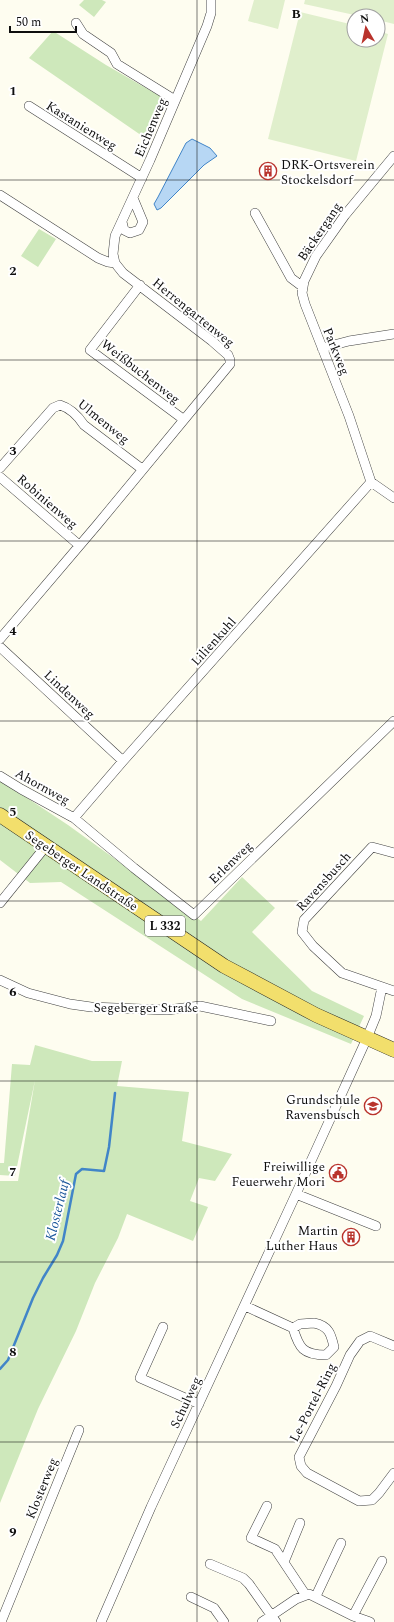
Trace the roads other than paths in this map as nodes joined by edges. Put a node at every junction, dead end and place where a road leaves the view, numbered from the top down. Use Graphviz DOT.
graph roads {
  1 [pos="211,0"];
  2 [pos="76,23"];
  3 [pos="175,100"];
  4 [pos="29,106"];
  5 [pos="394,156"];
  6 [pos="142,178"];
  7 [pos="0,195"];
  8 [pos="133,198"];
  9 [pos="255,213"];
  10 [pos="122,222"];
  11 [pos="115,263"];
  12 [pos="140,285"];
  13 [pos="303,287"];
  14 [pos="394,334"];
  15 [pos="322,348"];
  16 [pos="183,419"];
  17 [pos="0,468"];
  18 [pos="142,469"];
  19 [pos="0,477"];
  20 [pos="371,482"];
  21 [pos="394,498"];
  22 [pos="79,546"];
  23 [pos="0,639"];
  24 [pos="0,647"];
  25 [pos="394,721"];
  26 [pos="123,761"];
  27 [pos="0,776"];
  28 [pos="0,815"];
  29 [pos="74,818"];
  30 [pos="46,846"];
  31 [pos="394,853"];
  32 [pos="0,903"];
  33 [pos="0,980"];
  34 [pos="382,987"];
  35 [pos="394,992"];
  36 [pos="271,1021"];
  37 [pos="367,1038"];
  38 [pos="394,1050"];
  39 [pos="296,1194"];
  40 [pos="376,1226"];
  41 [pos="245,1306"];
  42 [pos="163,1327"];
  43 [pos="293,1328"];
  44 [pos="394,1346"];
  45 [pos="334,1347"];
  46 [pos="350,1354"];
  47 [pos="199,1404"];
  48 [pos="78,1430"];
  49 [pos="394,1473"];
  50 [pos="267,1506"];
  51 [pos="300,1523"];
  52 [pos="341,1543"];
  53 [pos="382,1561"];
  54 [pos="284,1562"];
  55 [pos="210,1564"];
  56 [pos="305,1594"];
  57 [pos="316,1596"];
  58 [pos="191,1597"];
  59 [pos="353,1616"];
  60 [pos="274,1619"];
  61 [pos="1,1622"];
  62 [pos="101,1622"];
  63 [pos="224,1622"];
  64 [pos="262,1622"];
  65 [pos="370,1622"];
  1 -- 3 [label="street, Eichenweg"];
  2 -- 3 [label="street"];
  3 -- 6 [label="street, Eichenweg"];
  4 -- 6 [label="street, Kastanienweg"];
  5 -- 13 [label="street, Bäckergang"];
  6 -- 8 [label="street, Eichenweg"];
  7 -- 11 [label="street, Herrengartenweg"];
  8 -- 10 [label="street, Eichenweg"];
  8 -- 10 [label="street"];
  9 -- 13 [label="street"];
  10 -- 11 [label="street, Eichenweg"];
  11 -- 12 [label="street, Herrengartenweg"];
  12 -- 16 [label="street, Herrengartenweg"];
  12 -- 16 [label="street, Weißbuchenweg"];
  13 -- 15 [label="street, Parkweg"];
  14 -- 15 [label="street"];
  15 -- 20 [label="street, Parkweg"];
  16 -- 18 [label="street, Herrengartenweg"];
  17 -- 18 [label="street, Ulmenweg"];
  18 -- 22 [label="street, Herrengartenweg"];
  19 -- 22 [label="street, Robinienweg"];
  20 -- 21 [label="street"];
  20 -- 26 [label="street, Lilienkuhl"];
  22 -- 23 [label="street, Herrengartenweg"];
  24 -- 26 [label="street, Lindenweg"];
  25 -- 29 [label="street, Erlenweg"];
  26 -- 29 [label="street, Lilienkuhl"];
  27 -- 29 [label="street, Ahornweg"];
  28 -- 30 [label="main road, Segeberger Landstraße / L 332"];
  30 -- 32 [label="street"];
  30 -- 37 [label="main road, Segeberger Landstraße / L 332"];
  31 -- 34 [label="street, Ravensbusch"];
  33 -- 36 [label="street, Segeberger Straße"];
  34 -- 35 [label="street, Ravensbusch"];
  34 -- 37 [label="street"];
  37 -- 38 [label="main road, L 332"];
  37 -- 39 [label="street, Schulweg"];
  39 -- 40 [label="street"];
  39 -- 41 [label="street, Schulweg"];
  41 -- 43 [label="street"];
  41 -- 47 [label="street, Schulweg"];
  42 -- 47 [label="street"];
  43 -- 45 [label="street, Le-Portel-Ring"];
  43 -- 45 [label="street, Le-Portel-Ring"];
  44 -- 46 [label="street, Le-Portel-Ring"];
  45 -- 46 [label="street, Le-Portel-Ring"];
  46 -- 49 [label="street, Le-Portel-Ring"];
  47 -- 62 [label="street, Schulweg"];
  48 -- 61 [label="street, Klosterweg"];
  50 -- 54 [label="street"];
  51 -- 54 [label="street"];
  52 -- 57 [label="street"];
  53 -- 59 [label="street"];
  54 -- 56 [label="street"];
  55 -- 60 [label="street"];
  56 -- 57 [label="street"];
  56 -- 60 [label="street"];
  57 -- 59 [label="street"];
  58 -- 63 [label="street"];
  59 -- 65 [label="street"];
  60 -- 64 [label="street"];
}
